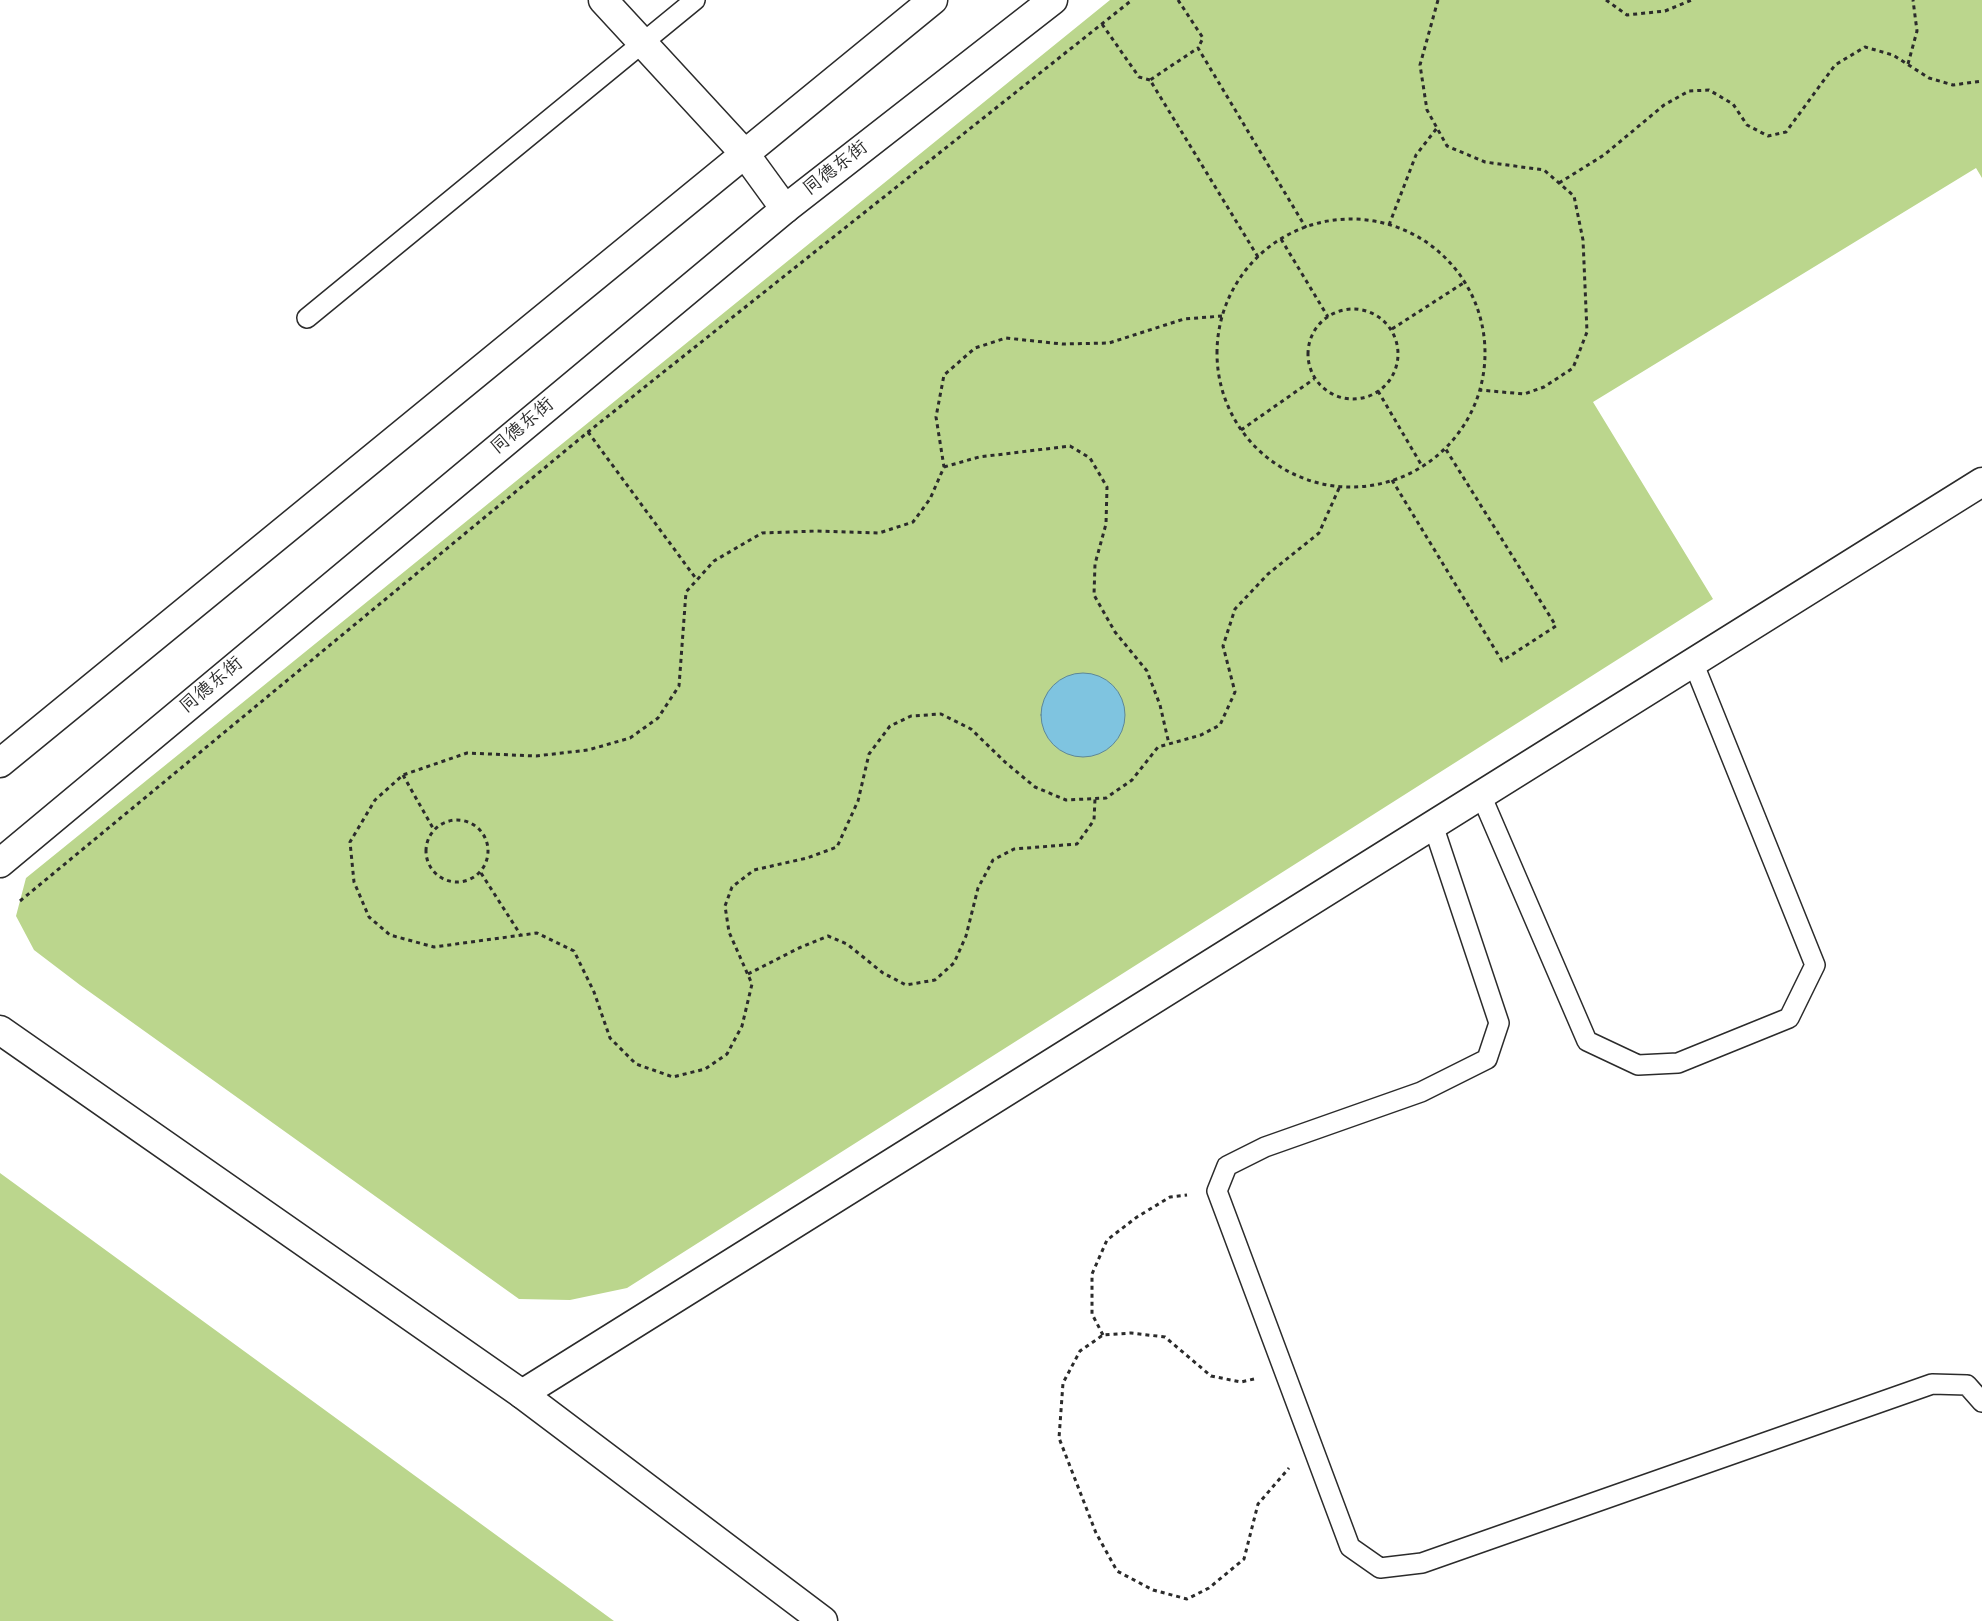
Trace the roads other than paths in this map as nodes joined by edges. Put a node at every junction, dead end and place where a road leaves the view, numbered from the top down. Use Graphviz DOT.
graph roads {
  1 [pos="603,0"];
  2 [pos="695,0"];
  3 [pos="933,0"];
  4 [pos="1053,0"];
  5 [pos="643,43"];
  6 [pos="745,154"];
  7 [pos="785,209"];
  8 [pos="307,318"];
  9 [pos="1982,482"];
  10 [pos="1693,662"];
  11 [pos="0,763"];
  12 [pos="1482,795"];
  13 [pos="1433,825"];
  14 [pos="0,863"];
  15 [pos="0,1030"];
  16 [pos="522,1394"];
  17 [pos="1982,1402"];
  18 [pos="823,1621"];
  1 -- 5 [label="main road"];
  2 -- 5 [label="lane"];
  3 -- 6 [label="main road"];
  4 -- 7 [label="main road, 同德东街"];
  5 -- 6 [label="main road"];
  5 -- 8 [label="lane"];
  6 -- 7 [label="main road"];
  6 -- 11 [label="main road"];
  7 -- 14 [label="main road, 同德东街"];
  9 -- 10 [label="main road"];
  10 -- 12 [label="main road"];
  10 -- 12 [label="lane"];
  12 -- 13 [label="main road"];
  13 -- 16 [label="main road"];
  13 -- 17 [label="lane"];
  15 -- 16 [label="main road"];
  16 -- 18 [label="main road"];
}
